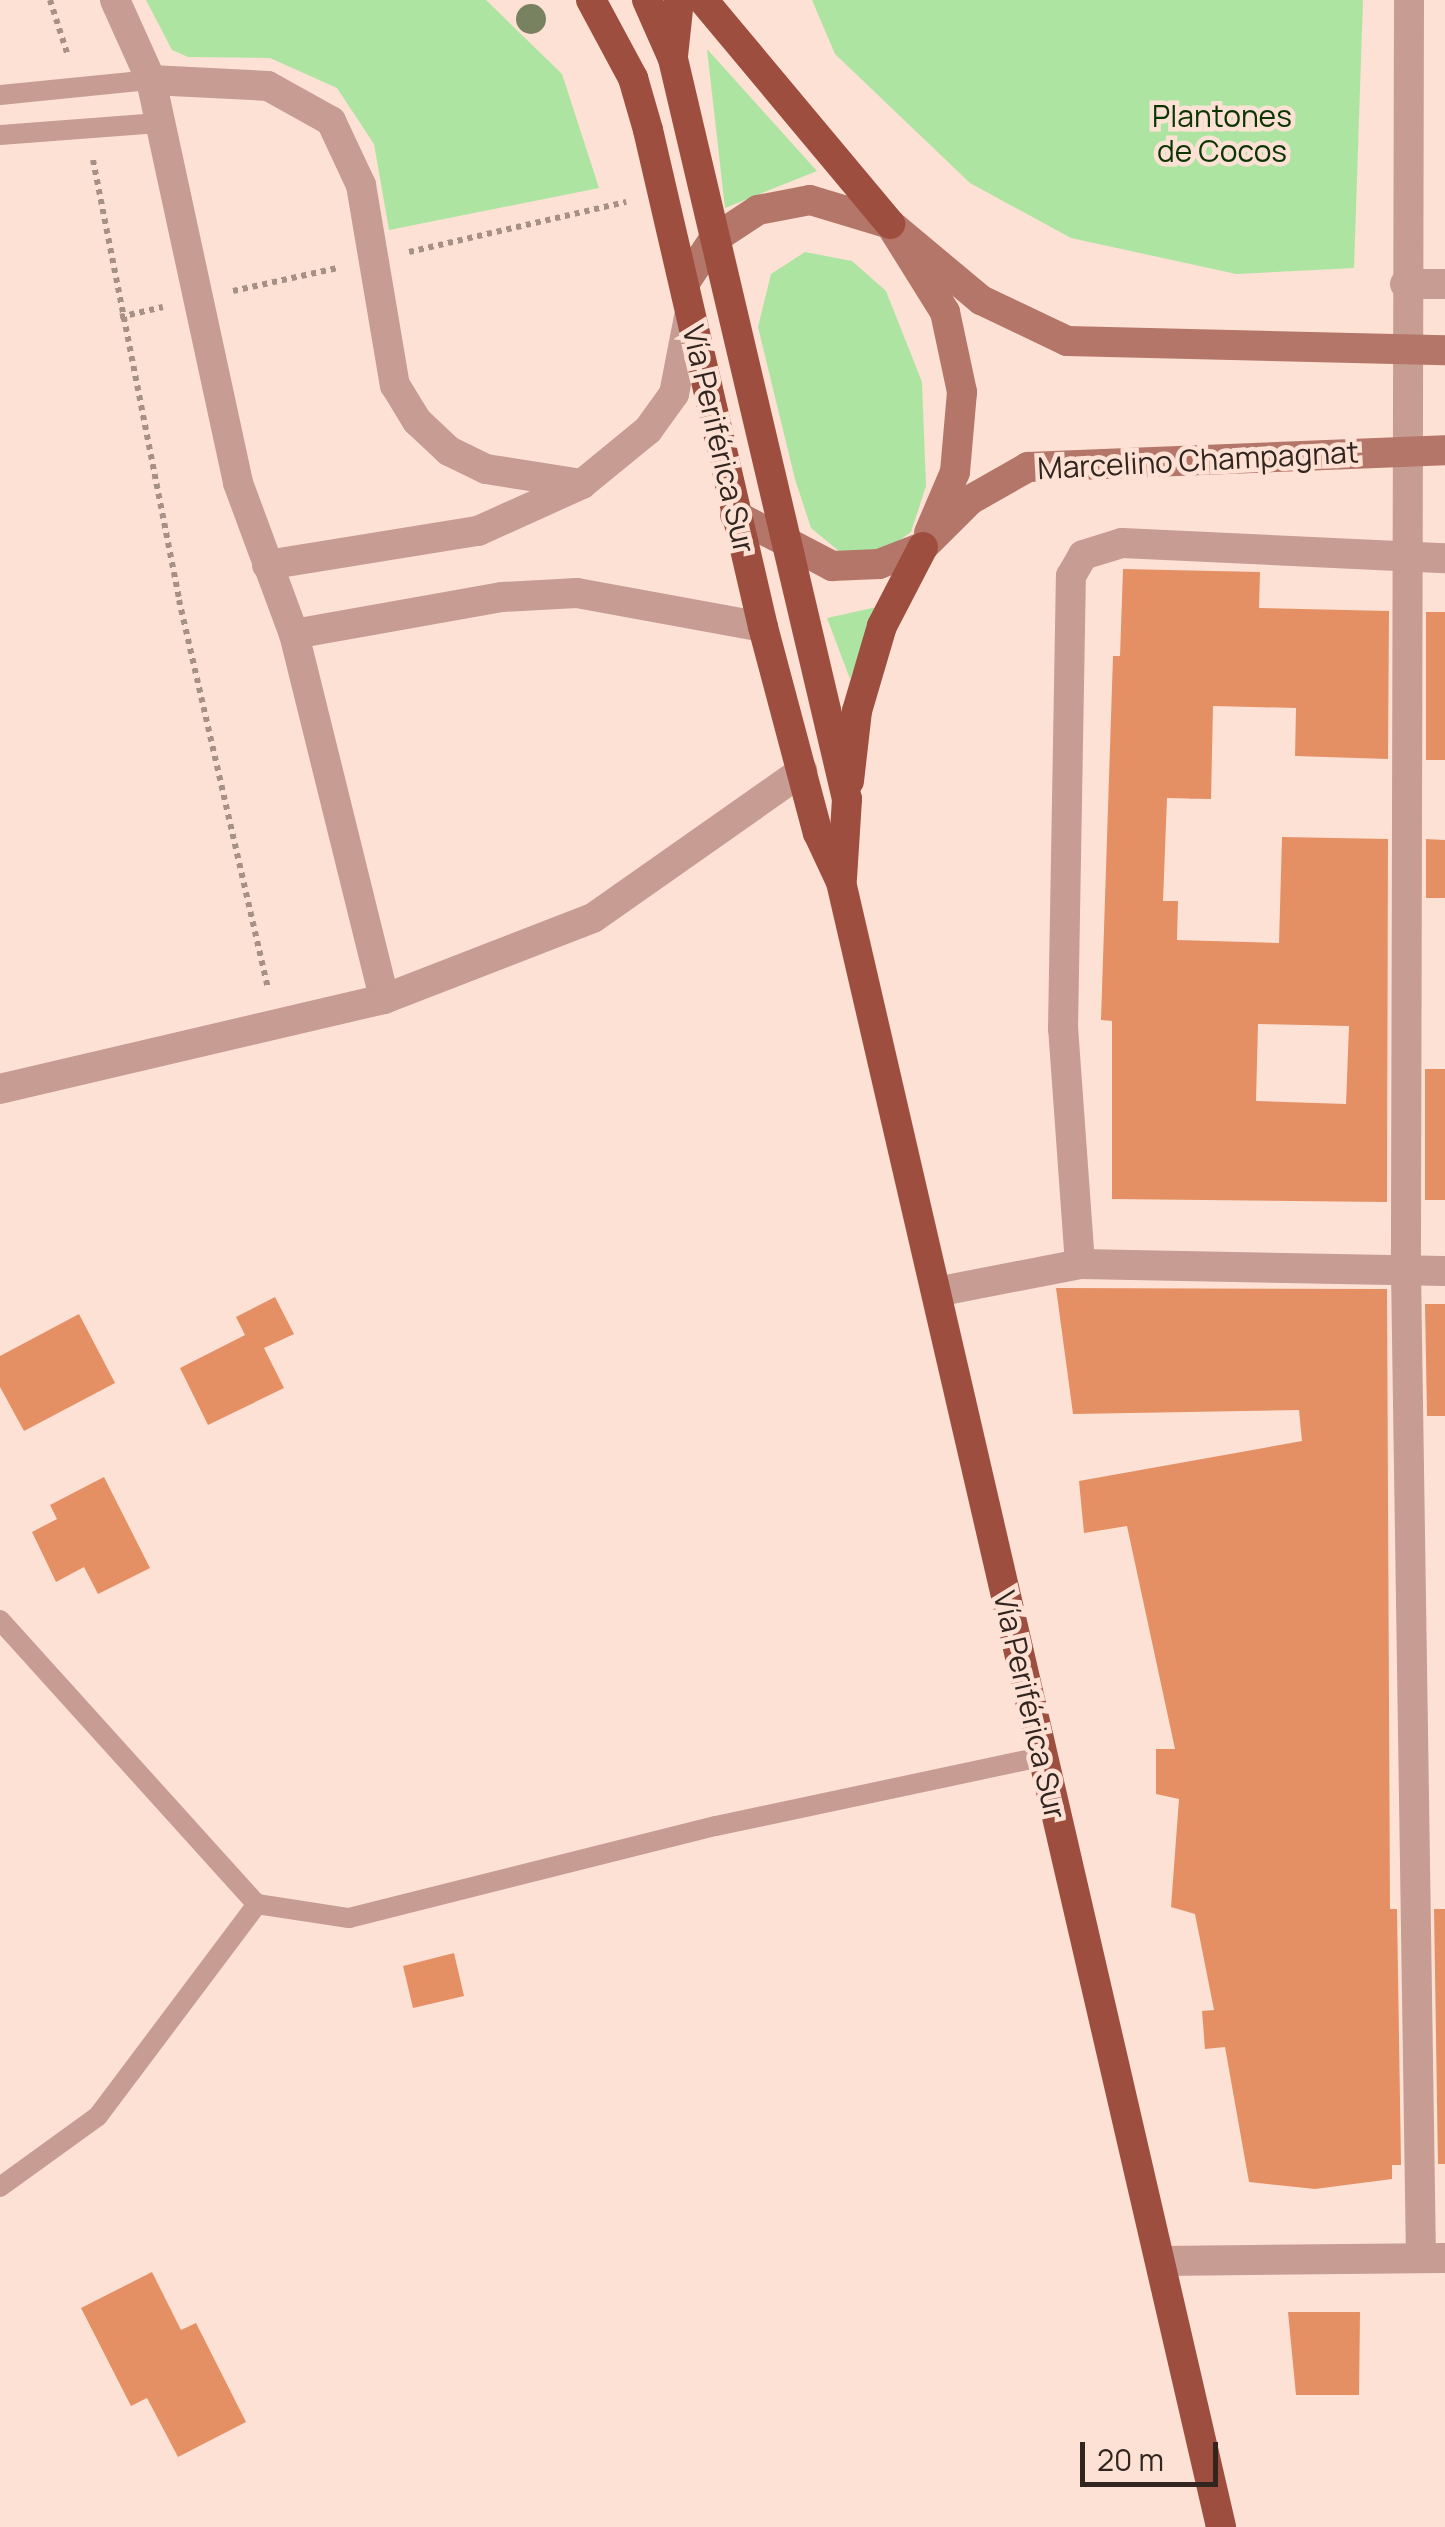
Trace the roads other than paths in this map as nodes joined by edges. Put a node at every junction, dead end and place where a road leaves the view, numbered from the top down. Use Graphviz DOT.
graph roads {
  1 [pos="115,0"];
  2 [pos="591,0"];
  3 [pos="648,0"];
  4 [pos="679,0"];
  5 [pos="703,0"];
  6 [pos="1409,0"];
  7 [pos="673,59"];
  8 [pos="151,80"];
  9 [pos="0,95"];
  10 [pos="159,122"];
  11 [pos="0,135"];
  12 [pos="890,224"];
  13 [pos="714,239"];
  14 [pos="1405,284"];
  15 [pos="1445,284"];
  16 [pos="688,294"];
  17 [pos="1404,349"];
  18 [pos="1445,350"];
  19 [pos="1404,450"];
  20 [pos="1445,450"];
  21 [pos="582,484"];
  22 [pos="735,515"];
  23 [pos="782,542"];
  24 [pos="923,547"];
  25 [pos="1405,557"];
  26 [pos="1445,558"];
  27 [pos="267,566"];
  28 [pos="763,628"];
  29 [pos="294,634"];
  30 [pos="802,771"];
  31 [pos="847,799"];
  32 [pos="842,882"];
  33 [pos="384,999"];
  34 [pos="0,1089"];
  35 [pos="1080,1264"];
  36 [pos="1406,1271"];
  37 [pos="1445,1271"];
  38 [pos="936,1292"];
  39 [pos="0,1620"];
  40 [pos="1041,1756"];
  41 [pos="257,1904"];
  42 [pos="0,2187"];
  43 [pos="1433,2258"];
  44 [pos="1162,2261"];
  45 [pos="1222,2527"];
  1 -- 8 [label="street"];
  2 -- 16 [label="highway, Vía Periférica Sur"];
  3 -- 7 [label="highway, Vía Periférica Sur"];
  4 -- 7 [label="highway"];
  5 -- 12 [label="highway"];
  6 -- 14 [label="street"];
  7 -- 13 [label="highway, Vía Periférica Sur"];
  8 -- 9 [label="lane"];
  8 -- 10 [label="street"];
  8 -- 21 [label="street"];
  10 -- 11 [label="lane"];
  10 -- 27 [label="street"];
  12 -- 13 [label="main road"];
  12 -- 17 [label="main road"];
  12 -- 24 [label="main road"];
  13 -- 16 [label="main road"];
  13 -- 23 [label="highway, Vía Periférica Sur"];
  14 -- 15 [label="street"];
  14 -- 17 [label="street"];
  16 -- 21 [label="street"];
  16 -- 22 [label="highway, Vía Periférica Sur"];
  17 -- 18 [label="main road"];
  17 -- 19 [label="street"];
  19 -- 20 [label="main road, Marcelino Champagnat"];
  19 -- 24 [label="main road, Marcelino Champagnat"];
  19 -- 25 [label="street"];
  21 -- 27 [label="street"];
  22 -- 23 [label="main road, Marcelino Champagnat"];
  22 -- 28 [label="highway, Vía Periférica Sur"];
  23 -- 24 [label="main road, Marcelino Champagnat"];
  23 -- 31 [label="highway, Vía Periférica Sur"];
  24 -- 31 [label="highway"];
  25 -- 26 [label="street"];
  25 -- 35 [label="street"];
  25 -- 36 [label="street"];
  27 -- 29 [label="street"];
  28 -- 29 [label="street"];
  28 -- 30 [label="highway, Vía Periférica Sur"];
  29 -- 33 [label="street"];
  30 -- 32 [label="highway, Vía Periférica Sur"];
  30 -- 33 [label="street"];
  31 -- 32 [label="highway, Vía Periférica Sur"];
  32 -- 38 [label="highway, Vía Periférica Sur"];
  33 -- 34 [label="street"];
  35 -- 36 [label="street"];
  35 -- 38 [label="street"];
  36 -- 37 [label="street"];
  36 -- 43 [label="street"];
  38 -- 40 [label="highway, Vía Periférica Sur"];
  39 -- 41 [label="lane"];
  40 -- 41 [label="lane"];
  40 -- 44 [label="highway, Vía Periférica Sur"];
  41 -- 42 [label="lane"];
  43 -- 44 [label="street"];
  44 -- 45 [label="highway, Vía Periférica Sur"];
}
